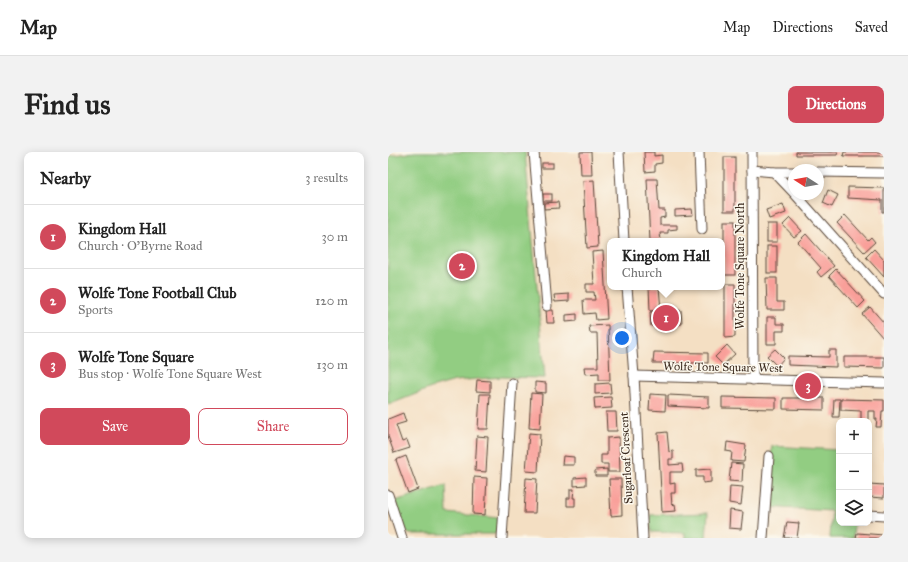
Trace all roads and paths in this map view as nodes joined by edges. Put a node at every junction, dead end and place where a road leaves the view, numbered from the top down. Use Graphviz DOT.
graph roads {
  1 [pos="534,152"];
  2 [pos="619,152"];
  3 [pos="699,152"];
  4 [pos="752,152"];
  5 [pos="752,170"];
  6 [pos="774,172"];
  7 [pos="788,172"];
  8 [pos="824,172"];
  9 [pos="884,173"];
  10 [pos="788,187"];
  11 [pos="799,200"];
  12 [pos="702,229"];
  13 [pos="624,238"];
  14 [pos="627,290"];
  15 [pos="884,294"];
  16 [pos="547,306"];
  17 [pos="634,376"];
  18 [pos="752,380"];
  19 [pos="884,383"];
  20 [pos="512,384"];
  21 [pos="770,456"];
  22 [pos="388,495"];
  23 [pos="872,515"];
  24 [pos="884,516"];
  25 [pos="402,538"];
  26 [pos="502,538"];
  27 [pos="643,538"];
  28 [pos="763,538"];
  1 -- 16 [label="street"];
  2 -- 13 [label="street"];
  3 -- 12 [label="street"];
  4 -- 5 [label="street, Wolfe Tone Square North"];
  5 -- 6 [label="street"];
  5 -- 18 [label="street, Wolfe Tone Square North"];
  6 -- 7 [label="street"];
  6 -- 10 [label="street"];
  8 -- 9 [label="street"];
  11 -- 15 [label="street"];
  14 -- 17 [label="street, Sugarloaf Crescent"];
  17 -- 18 [label="street, Wolfe Tone Square West"];
  17 -- 27 [label="street, Sugarloaf Crescent"];
  18 -- 19 [label="street, Wolfe Tone Square West"];
  20 -- 26 [label="street"];
  21 -- 28 [label="street"];
  22 -- 25 [label="street"];
  23 -- 24 [label="street"];
}
